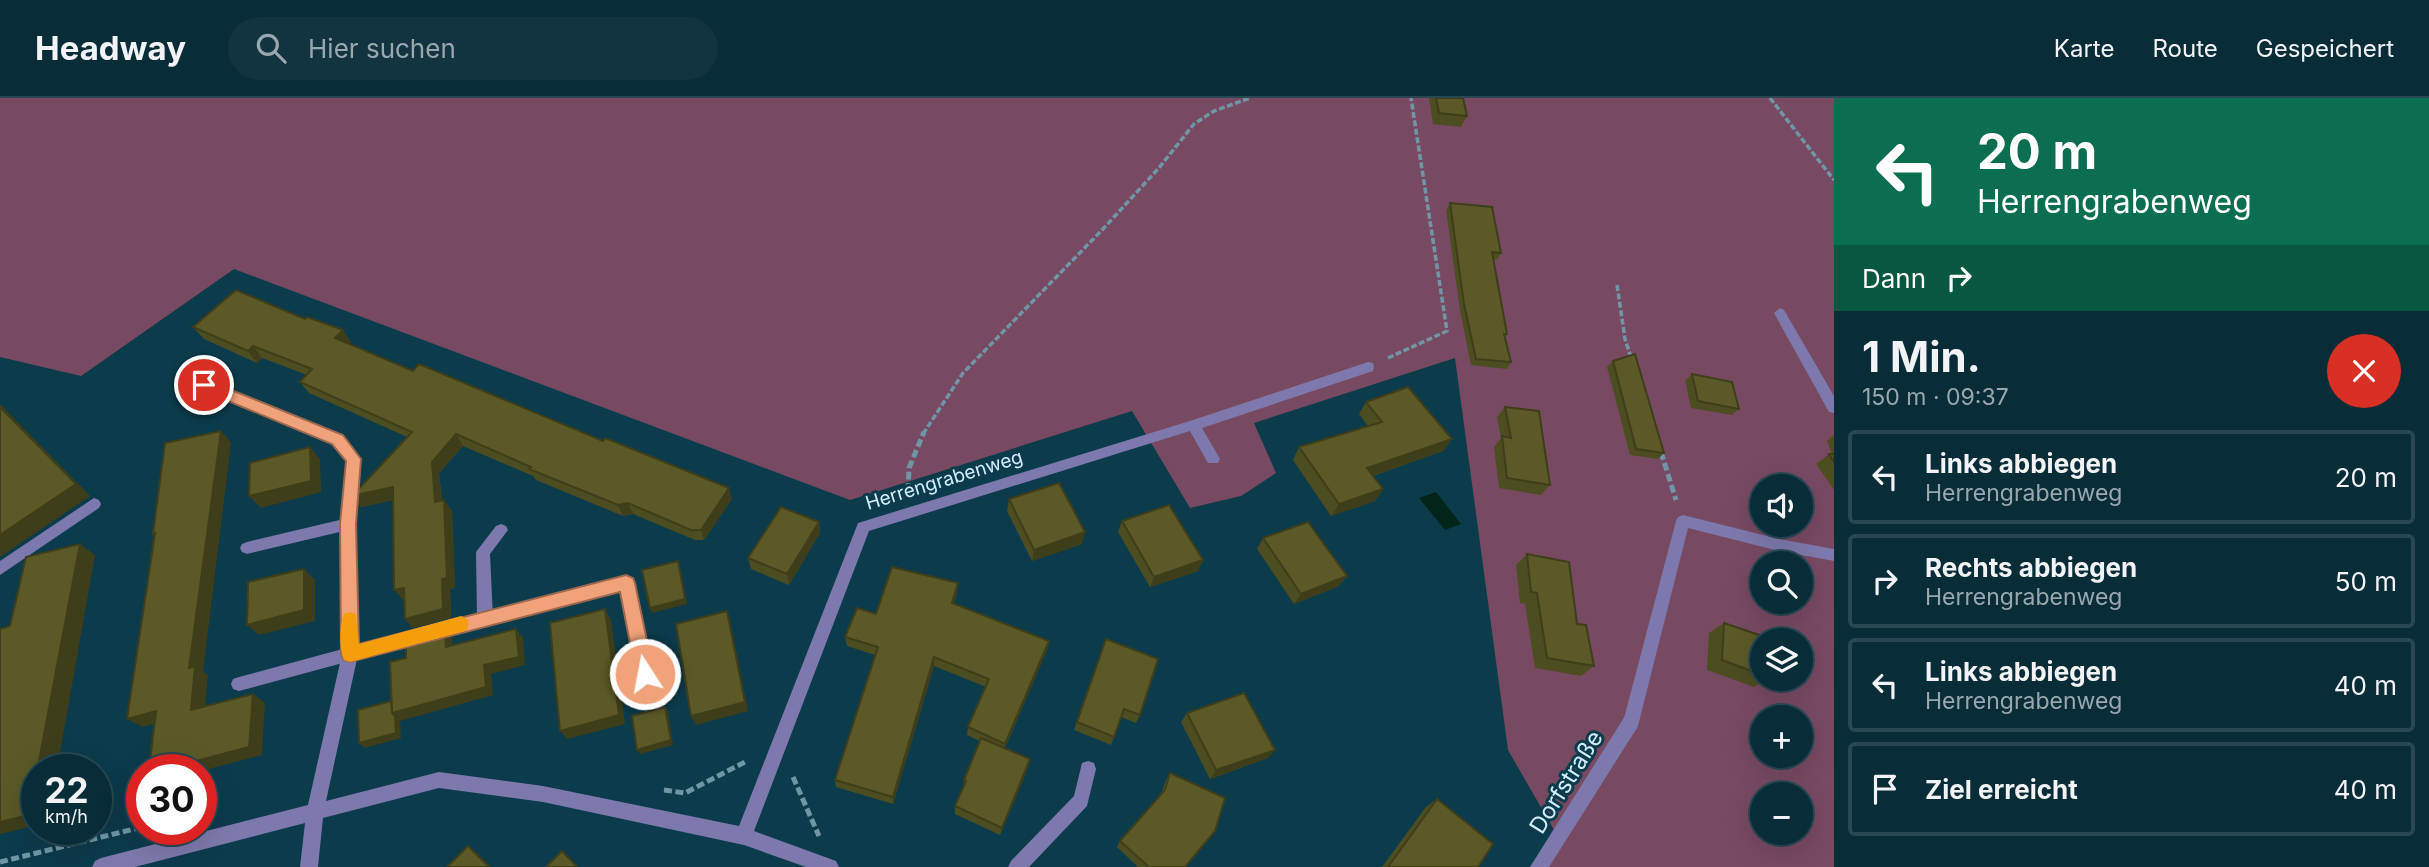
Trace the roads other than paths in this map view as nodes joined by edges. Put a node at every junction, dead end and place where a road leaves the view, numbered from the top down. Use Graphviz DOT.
graph roads {
  1 [pos="1780,313"];
  2 [pos="1368,367"];
  3 [pos="204,385"];
  4 [pos="1834,408"];
  5 [pos="1193,425"];
  6 [pos="1213,459"];
  7 [pos="94,504"];
  8 [pos="348,524"];
  9 [pos="501,530"];
  10 [pos="247,548"];
  11 [pos="1834,555"];
  12 [pos="0,569"];
  13 [pos="485,618"];
  14 [pos="350,654"];
  15 [pos="645,674"];
  16 [pos="239,684"];
  17 [pos="1088,769"];
  18 [pos="315,811"];
  19 [pos="744,836"];
  20 [pos="101,867"];
  21 [pos="309,867"];
  22 [pos="830,867"];
  23 [pos="1017,867"];
  24 [pos="1539,867"];
  1 -- 4 [label="street"];
  2 -- 5 [label="street, Herrengrabenweg"];
  3 -- 8 [label="street"];
  5 -- 6 [label="street"];
  5 -- 19 [label="street, Herrengrabenweg"];
  7 -- 12 [label="street"];
  8 -- 10 [label="street"];
  8 -- 14 [label="street"];
  9 -- 13 [label="street"];
  11 -- 24 [label="street, Dorfstraße"];
  13 -- 14 [label="street"];
  13 -- 15 [label="street"];
  14 -- 16 [label="street"];
  14 -- 18 [label="street"];
  17 -- 23 [label="street"];
  18 -- 19 [label="street"];
  18 -- 20 [label="street"];
  18 -- 21 [label="street"];
  19 -- 22 [label="street"];
}
